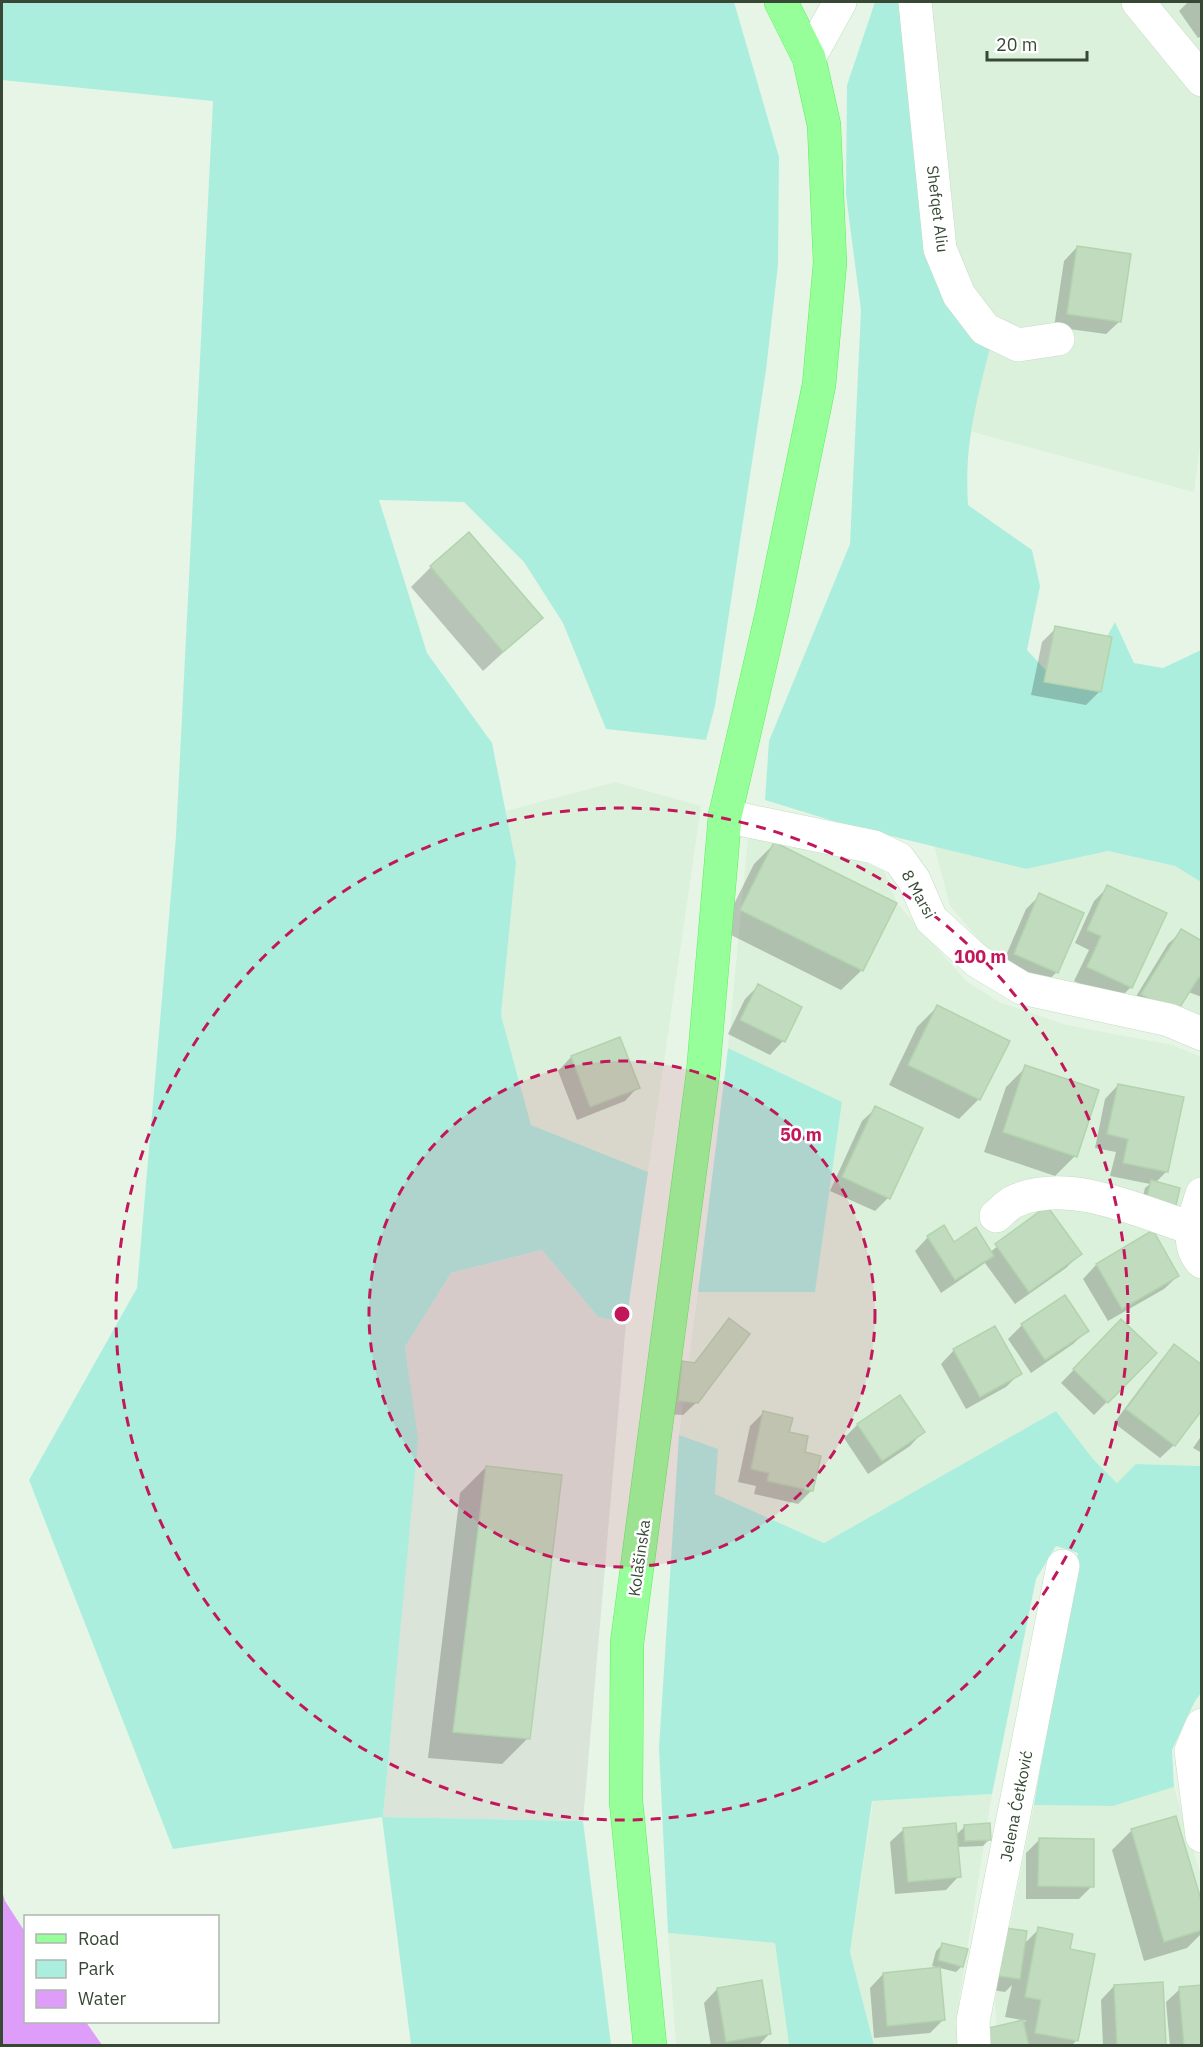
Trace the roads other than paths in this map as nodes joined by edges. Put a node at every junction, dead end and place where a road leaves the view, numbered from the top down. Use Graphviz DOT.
graph roads {
  1 [pos="781,2"];
  2 [pos="840,2"];
  3 [pos="915,2"];
  4 [pos="1138,2"];
  5 [pos="809,58"];
  6 [pos="1197,68"];
  7 [pos="1058,339"];
  8 [pos="725,816"];
  9 [pos="1202,1034"];
  10 [pos="1202,1194"];
  11 [pos="996,1216"];
  12 [pos="1191,1228"];
  13 [pos="1202,1262"];
  14 [pos="1063,1566"];
  15 [pos="1202,1725"];
  16 [pos="1202,1836"];
  17 [pos="650,2046"];
  18 [pos="974,2046"];
  1 -- 5 [label="main road, Kolašinska"];
  2 -- 5 [label="street"];
  3 -- 7 [label="street, Shefqet Aliu"];
  4 -- 6 [label="street"];
  5 -- 8 [label="main road, Kolašinska"];
  8 -- 9 [label="street, 8 Marsi"];
  8 -- 17 [label="main road, Kolašinska"];
  10 -- 12 [label="street"];
  11 -- 12 [label="street"];
  12 -- 13 [label="street"];
  14 -- 18 [label="street, Jelena Ćetković"];
  15 -- 16 [label="street"];
}
